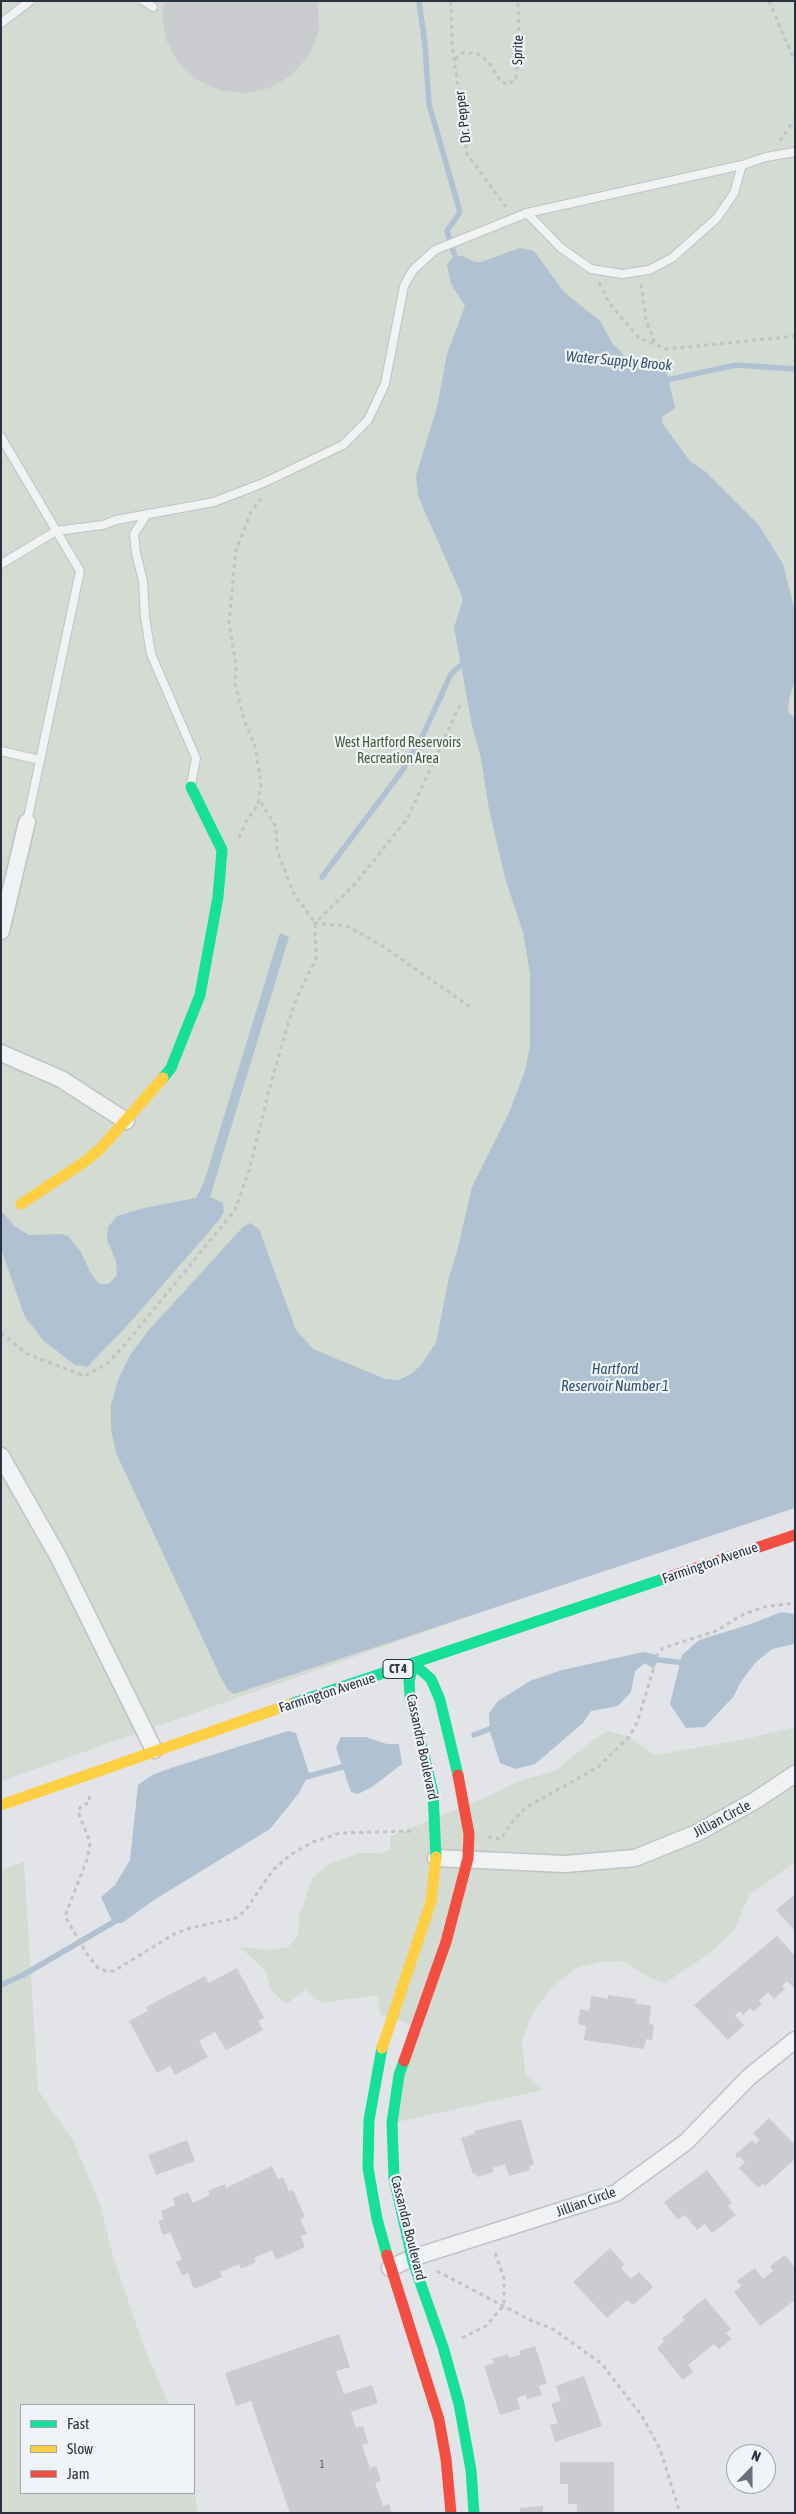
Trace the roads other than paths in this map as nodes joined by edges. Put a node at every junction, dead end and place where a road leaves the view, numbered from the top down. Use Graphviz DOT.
graph roads {
  1 [pos="30,1"];
  2 [pos="144,1"];
  3 [pos="153,7"];
  4 [pos="1,23"];
  5 [pos="795,152"];
  6 [pos="742,165"];
  7 [pos="527,213"];
  8 [pos="1,437"];
  9 [pos="147,514"];
  10 [pos="56,531"];
  11 [pos="1,564"];
  12 [pos="1,750"];
  13 [pos="40,760"];
  14 [pos="191,787"];
  15 [pos="27,822"];
  16 [pos="1,932"];
  17 [pos="1,1053"];
  18 [pos="126,1122"];
  19 [pos="21,1204"];
  20 [pos="1,1456"];
  21 [pos="795,1535"];
  22 [pos="414,1664"];
  23 [pos="154,1750"];
  24 [pos="795,1774"];
  25 [pos="1,1804"];
  26 [pos="436,1858"];
  27 [pos="468,1858"];
  28 [pos="795,2040"];
  29 [pos="412,2258"];
  30 [pos="390,2268"];
  31 [pos="451,2513"];
  32 [pos="474,2513"];
  1 -- 4 [label="lane"];
  2 -- 3 [label="lane"];
  5 -- 6 [label="lane"];
  6 -- 7 [label="lane"];
  6 -- 7 [label="lane"];
  7 -- 9 [label="lane"];
  8 -- 10 [label="lane"];
  9 -- 10 [label="lane"];
  9 -- 14 [label="lane"];
  10 -- 11 [label="lane"];
  10 -- 13 [label="lane"];
  12 -- 13 [label="lane"];
  13 -- 15 [label="lane"];
  14 -- 18 [label="street"];
  15 -- 16 [label="street"];
  17 -- 18 [label="street"];
  18 -- 19 [label="street"];
  20 -- 23 [label="street"];
  21 -- 22 [label="street, Farmington Avenue / CT 4"];
  22 -- 23 [label="street, Farmington Avenue / CT 4"];
  22 -- 26 [label="street, Cassandra Boulevard"];
  22 -- 27 [label="street, Cassandra Boulevard"];
  23 -- 25 [label="street, Farmington Avenue / CT 4"];
  24 -- 27 [label="street, Jillian Circle"];
  26 -- 27 [label="street, Jillian Circle"];
  26 -- 30 [label="street, Cassandra Boulevard"];
  27 -- 29 [label="street, Cassandra Boulevard"];
  28 -- 29 [label="street, Jillian Circle"];
  29 -- 30 [label="street, Jillian Circle"];
  29 -- 32 [label="street, Cassandra Boulevard"];
  30 -- 31 [label="street, Cassandra Boulevard"];
}
